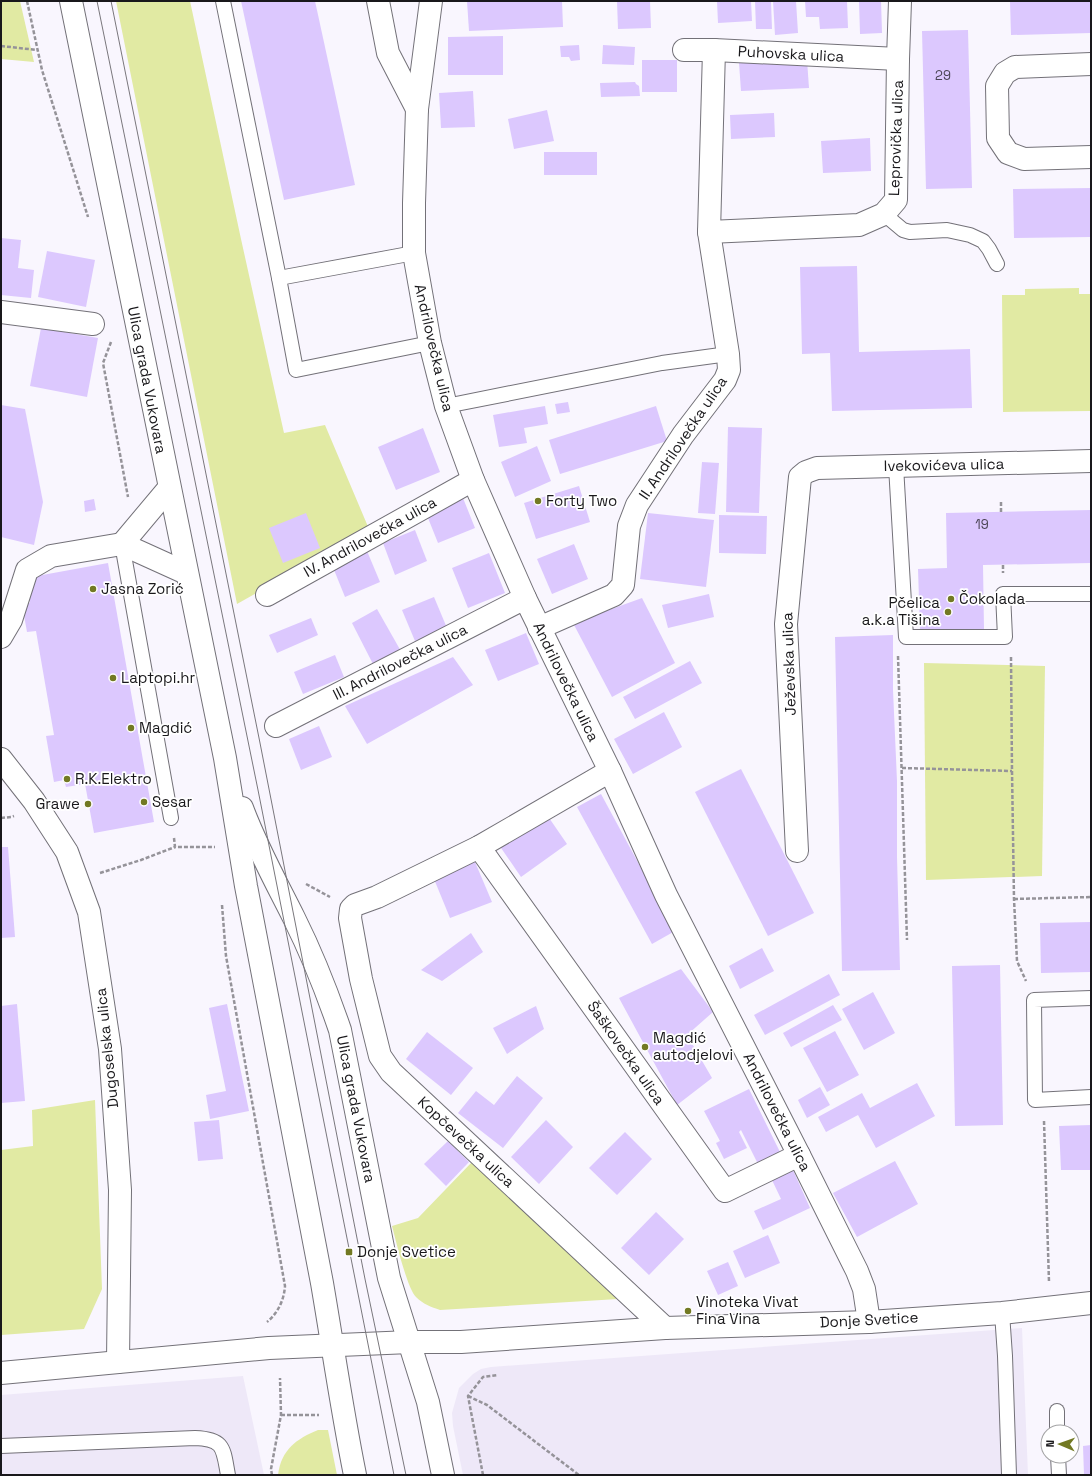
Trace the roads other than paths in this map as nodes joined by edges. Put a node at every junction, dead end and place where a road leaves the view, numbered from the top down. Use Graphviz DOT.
graph roads {
  1 [pos="70,1"];
  2 [pos="223,1"];
  3 [pos="378,1"];
  4 [pos="431,1"];
  5 [pos="900,1"];
  6 [pos="684,50"];
  7 [pos="714,50"];
  8 [pos="898,59"];
  9 [pos="1091,64"];
  10 [pos="417,109"];
  11 [pos="1091,157"];
  12 [pos="884,214"];
  13 [pos="709,232"];
  14 [pos="414,253"];
  15 [pos="997,264"];
  16 [pos="279,278"];
  17 [pos="1,312"];
  18 [pos="93,324"];
  19 [pos="430,343"];
  20 [pos="728,354"];
  21 [pos="446,406"];
  22 [pos="1091,461"];
  23 [pos="896,466"];
  24 [pos="800,477"];
  25 [pos="473,480"];
  26 [pos="169,488"];
  27 [pos="122,544"];
  28 [pos="186,573"];
  29 [pos="1091,594"];
  30 [pos="266,595"];
  31 [pos="525,598"];
  32 [pos="539,628"];
  33 [pos="1,637"];
  34 [pos="276,726"];
  35 [pos="225,758"];
  36 [pos="1,760"];
  37 [pos="610,771"];
  38 [pos="171,818"];
  39 [pos="479,847"];
  40 [pos="797,851"];
  41 [pos="1091,998"];
  42 [pos="1091,1097"];
  43 [pos="799,1155"];
  44 [pos="1091,1303"];
  45 [pos="1002,1313"];
  46 [pos="869,1322"];
  47 [pos="665,1328"];
  48 [pos="410,1342"];
  49 [pos="333,1346"];
  50 [pos="118,1362"];
  51 [pos="1,1373"];
  52 [pos="1057,1411"];
  53 [pos="1058,1424"];
  54 [pos="1,1446"];
  55 [pos="1058,1464"];
  56 [pos="228,1475"];
  57 [pos="355,1475"];
  58 [pos="444,1475"];
  59 [pos="1009,1475"];
  60 [pos="1059,1475"];
  1 -- 26 [label="street, Ulica grada Vukovara"];
  2 -- 16 [label="lane"];
  3 -- 10 [label="street"];
  4 -- 10 [label="street, Andrilovečka ulica"];
  5 -- 8 [label="street, Leprovička ulica"];
  6 -- 7 [label="street, Puhovska ulica"];
  7 -- 8 [label="street, Puhovska ulica"];
  7 -- 13 [label="street, II. Andrilovečka ulica"];
  8 -- 12 [label="street, Leprovička ulica"];
  9 -- 11 [label="street"];
  10 -- 14 [label="street, Andrilovečka ulica"];
  12 -- 13 [label="street, Leprovička ulica"];
  12 -- 15 [label="lane"];
  13 -- 20 [label="street, II. Andrilovečka ulica"];
  14 -- 16 [label="lane"];
  14 -- 19 [label="street, Andrilovečka ulica"];
  16 -- 19 [label="lane"];
  17 -- 18 [label="street"];
  19 -- 21 [label="street, Andrilovečka ulica"];
  20 -- 21 [label="lane"];
  20 -- 32 [label="street, II. Andrilovečka ulica"];
  21 -- 25 [label="street, Andrilovečka ulica"];
  22 -- 23 [label="street, Ivekovićeva ulica"];
  23 -- 24 [label="street, Ivekovićeva ulica"];
  23 -- 29 [label="lane"];
  24 -- 40 [label="street, Ježevska ulica"];
  25 -- 30 [label="street, IV. Andrilovečka ulica"];
  25 -- 31 [label="street, Andrilovečka ulica"];
  26 -- 27 [label="street"];
  26 -- 28 [label="street, Ulica grada Vukovara"];
  27 -- 28 [label="street"];
  27 -- 33 [label="street"];
  27 -- 38 [label="lane"];
  28 -- 35 [label="street, Ulica grada Vukovara"];
  31 -- 32 [label="street, Andrilovečka ulica"];
  31 -- 34 [label="street, III. Andrilovečka ulica"];
  32 -- 37 [label="street, Andrilovečka ulica"];
  35 -- 48 [label="street, Ulica grada Vukovara"];
  35 -- 49 [label="street, Ulica grada Vukovara"];
  36 -- 50 [label="street, Dugoselska ulica"];
  37 -- 39 [label="street"];
  37 -- 43 [label="street, Andrilovečka ulica"];
  39 -- 43 [label="street, Šaškovečka ulica"];
  39 -- 47 [label="street, Kopčevečka ulica"];
  41 -- 42 [label="lane"];
  43 -- 46 [label="street, Andrilovečka ulica"];
  44 -- 45 [label="street, Donje Svetice"];
  45 -- 46 [label="street, Donje Svetice"];
  45 -- 59 [label="lane"];
  46 -- 47 [label="street, Donje Svetice"];
  47 -- 48 [label="street, Donje Svetice"];
  48 -- 49 [label="street, Donje Svetice"];
  48 -- 58 [label="street, Ulica grada Vukovara"];
  49 -- 50 [label="street, Donje Svetice"];
  49 -- 57 [label="street, Ulica grada Vukovara"];
  50 -- 51 [label="street, Donje Svetice"];
  52 -- 53 [label="lane"];
  54 -- 56 [label="lane"];
  55 -- 60 [label="lane"];
}
